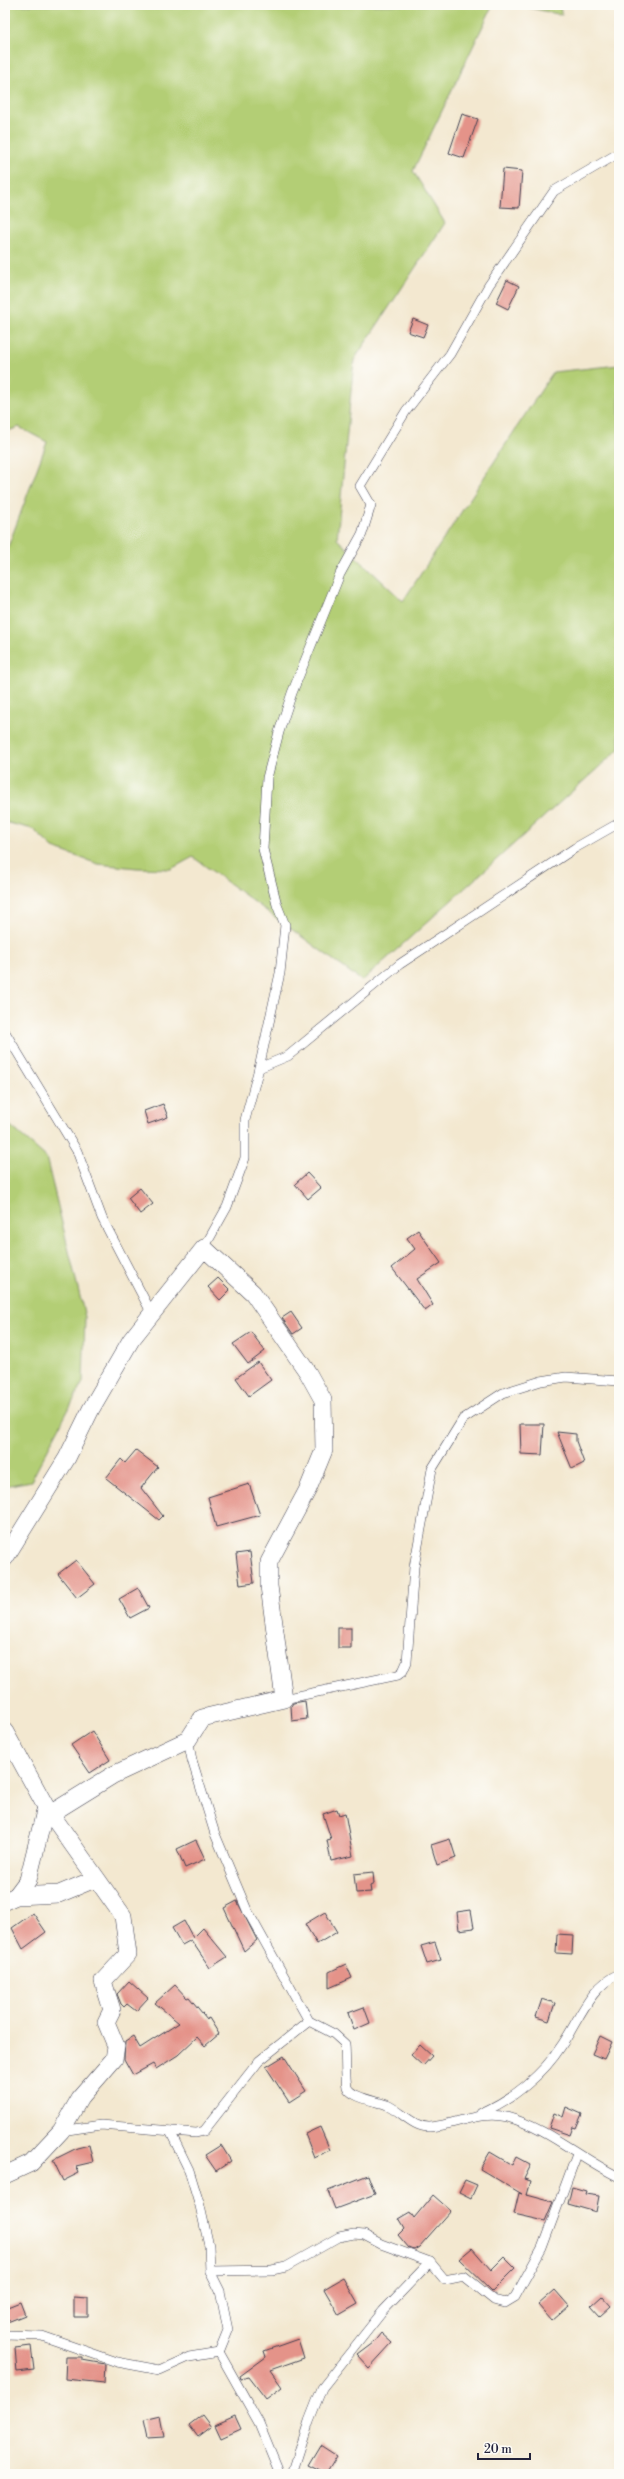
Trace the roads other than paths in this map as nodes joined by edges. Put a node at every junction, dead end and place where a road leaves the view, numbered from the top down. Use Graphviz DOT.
graph roads {
  1 [pos="619,153"];
  2 [pos="619,823"];
  3 [pos="5,1032"];
  4 [pos="259,1068"];
  5 [pos="204,1248"];
  6 [pos="152,1314"];
  7 [pos="619,1381"];
  8 [pos="5,1558"];
  9 [pos="284,1699"];
  10 [pos="5,1732"];
  11 [pos="188,1740"];
  12 [pos="48,1811"];
  13 [pos="95,1879"];
  14 [pos="11,1898"];
  15 [pos="619,1974"];
  16 [pos="309,2021"];
  17 [pos="474,2116"];
  18 [pos="61,2131"];
  19 [pos="170,2131"];
  20 [pos="577,2154"];
  21 [pos="5,2175"];
  22 [pos="619,2177"];
  23 [pos="430,2262"];
  24 [pos="210,2271"];
  25 [pos="5,2335"];
  26 [pos="219,2352"];
  27 [pos="280,2474"];
  28 [pos="292,2474"];
  1 -- 4 [label="lane"];
  2 -- 4 [label="lane"];
  3 -- 6 [label="lane"];
  4 -- 5 [label="lane"];
  5 -- 6 [label="street"];
  5 -- 9 [label="street"];
  6 -- 8 [label="street"];
  7 -- 9 [label="lane"];
  9 -- 11 [label="street"];
  10 -- 12 [label="street"];
  11 -- 12 [label="street"];
  11 -- 16 [label="lane"];
  12 -- 13 [label="street"];
  12 -- 14 [label="street"];
  13 -- 14 [label="street"];
  13 -- 18 [label="street"];
  15 -- 17 [label="lane"];
  16 -- 17 [label="lane"];
  16 -- 19 [label="lane"];
  17 -- 20 [label="lane"];
  18 -- 19 [label="lane"];
  18 -- 21 [label="street"];
  19 -- 24 [label="lane"];
  20 -- 22 [label="lane"];
  20 -- 23 [label="lane"];
  23 -- 24 [label="lane"];
  23 -- 28 [label="lane"];
  24 -- 26 [label="lane"];
  25 -- 26 [label="lane"];
  26 -- 27 [label="lane"];
}
